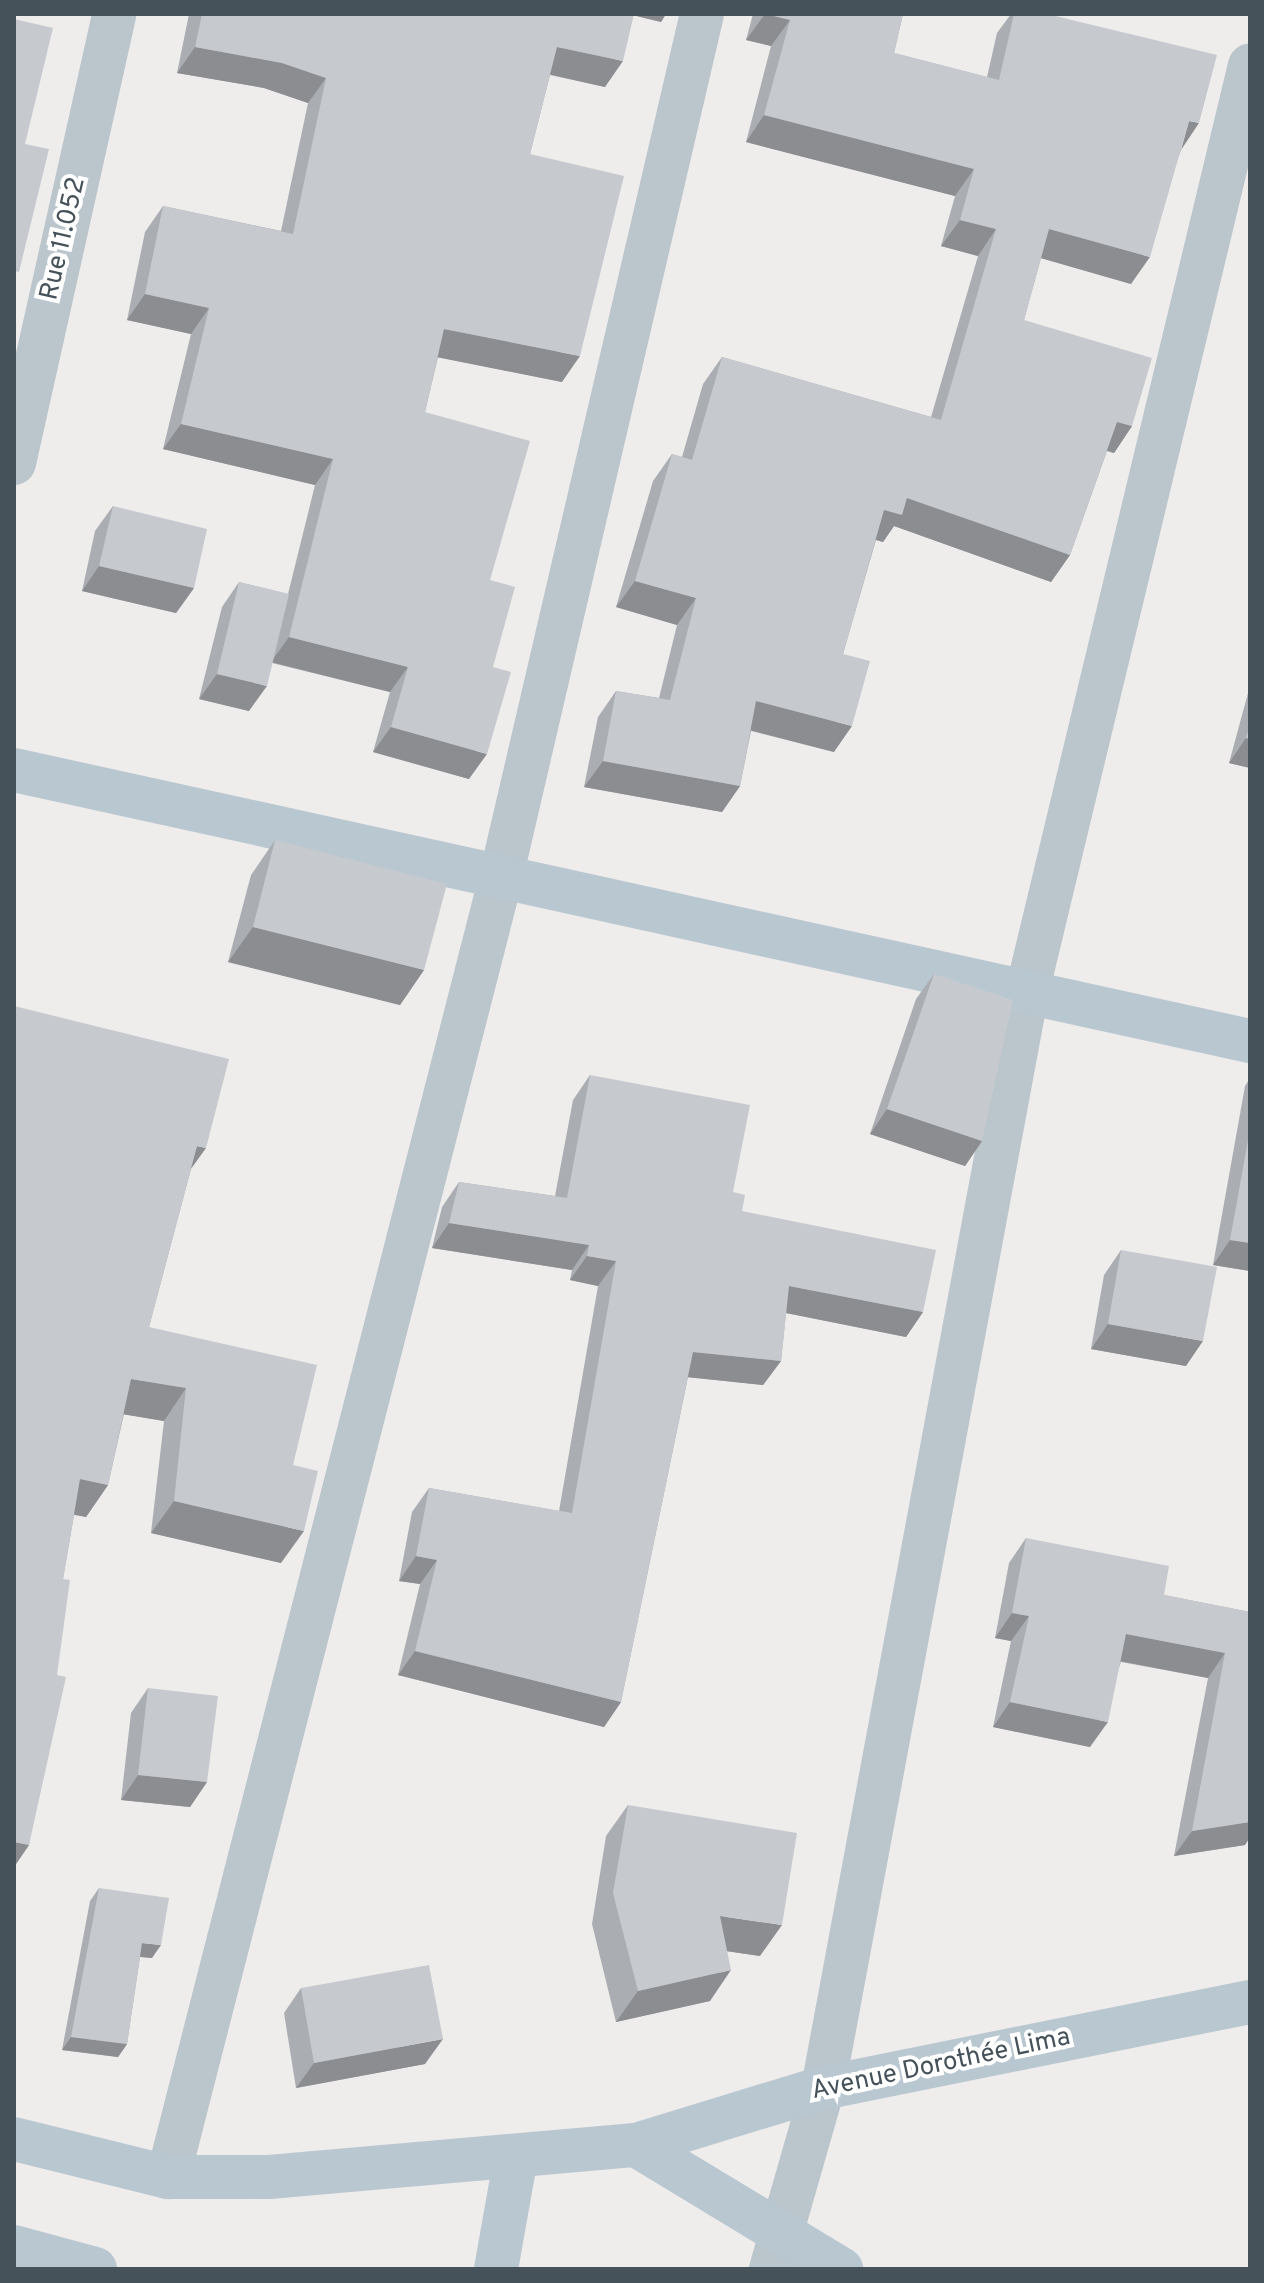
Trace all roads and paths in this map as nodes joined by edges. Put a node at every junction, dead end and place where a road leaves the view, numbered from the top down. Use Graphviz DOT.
graph roads {
  1 [pos="114,14"];
  2 [pos="702,14"];
  3 [pos="1250,65"];
  4 [pos="14,463"];
  5 [pos="14,770"];
  6 [pos="501,877"];
  7 [pos="1027,992"];
  8 [pos="1250,1041"];
  9 [pos="1250,2002"];
  10 [pos="823,2088"];
  11 [pos="14,2139"];
  12 [pos="636,2145"];
  13 [pos="516,2157"];
  14 [pos="168,2177"];
  15 [pos="14,2247"];
  16 [pos="776,2252"];
  17 [pos="95,2269"];
  18 [pos="496,2269"];
  19 [pos="841,2269"];
  1 -- 4 [label="street, Rue 11.052"];
  2 -- 6 [label="street"];
  3 -- 7 [label="street"];
  5 -- 6 [label="main road"];
  6 -- 7 [label="main road"];
  6 -- 14 [label="street"];
  7 -- 8 [label="main road"];
  7 -- 10 [label="street"];
  9 -- 10 [label="main road, Avenue Dorothée Lima"];
  10 -- 12 [label="main road, Avenue Dorothée Lima"];
  10 -- 16 [label="street"];
  11 -- 14 [label="main road, Avenue Dorothée Lima"];
  12 -- 13 [label="main road, Avenue Dorothée Lima"];
  12 -- 16 [label="main road"];
  13 -- 14 [label="main road, Avenue Dorothée Lima"];
  13 -- 18 [label="main road"];
  15 -- 17 [label="main road"];
  16 -- 19 [label="main road"];
}
